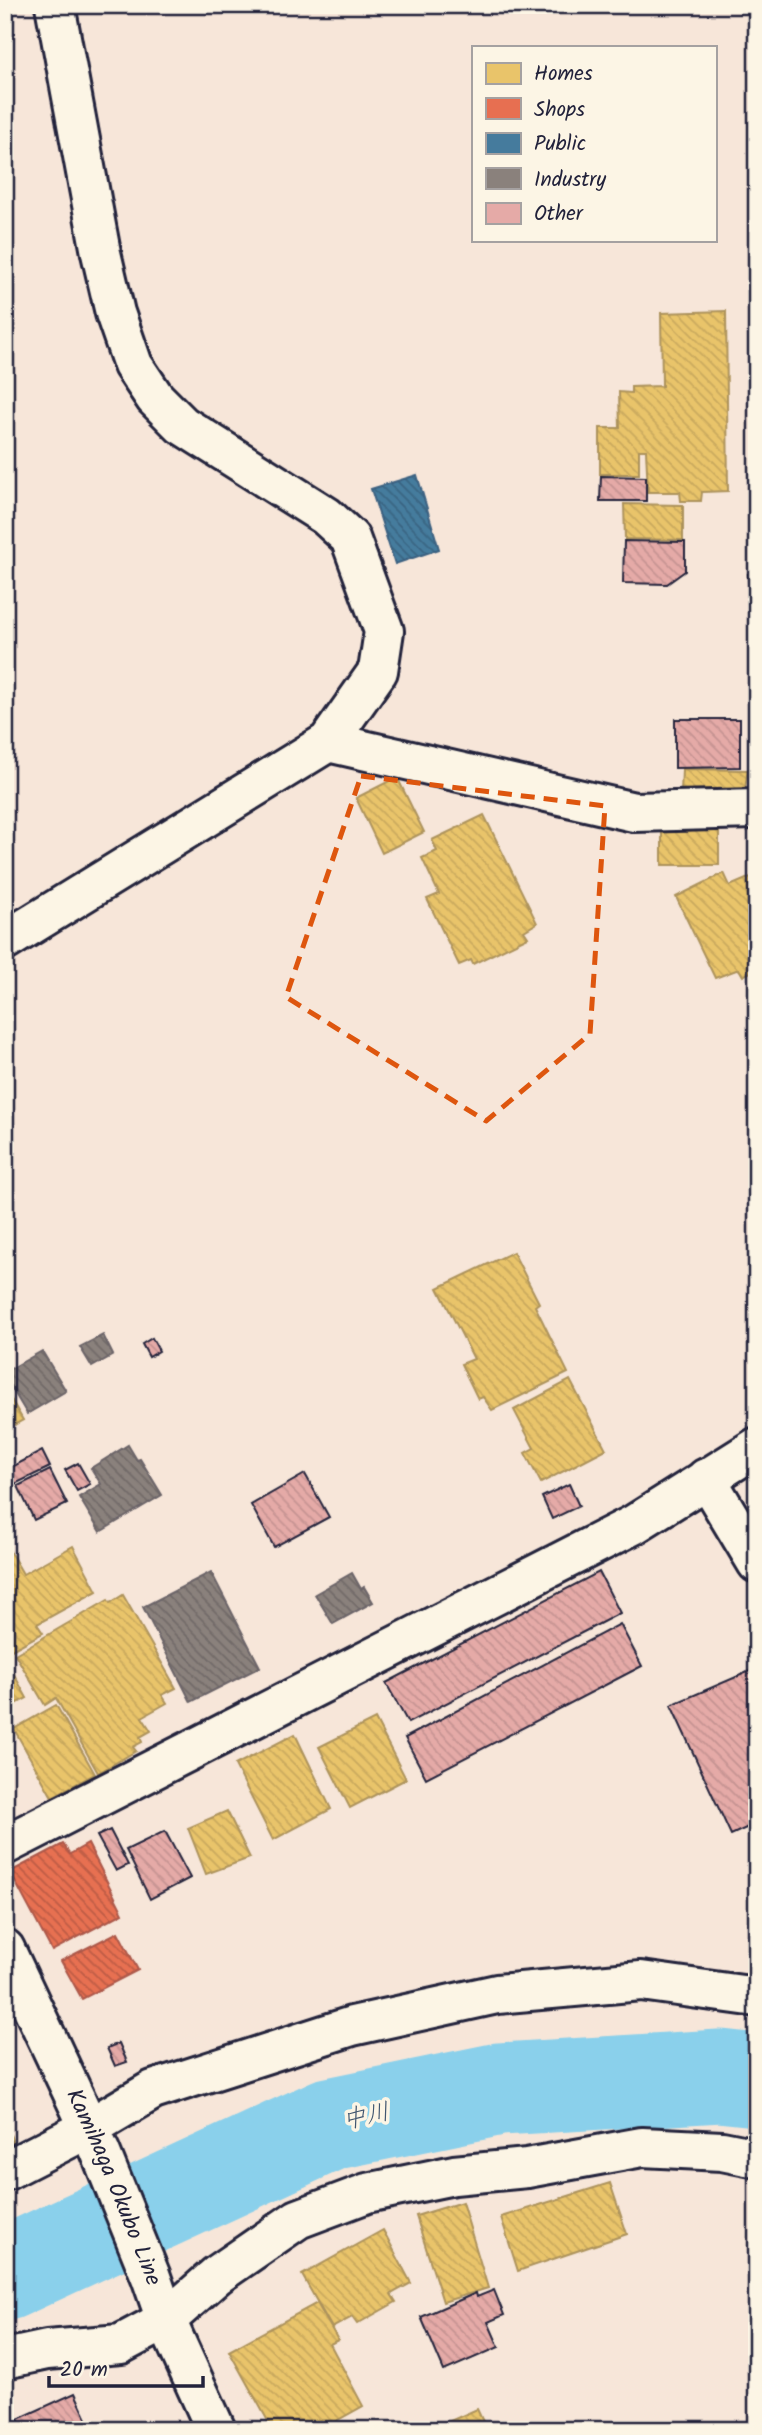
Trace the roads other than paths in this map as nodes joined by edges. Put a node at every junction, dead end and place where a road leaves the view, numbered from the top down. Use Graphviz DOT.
graph roads {
  1 [pos="55,5"];
  2 [pos="328,743"];
  3 [pos="757,809"];
  4 [pos="5,941"];
  5 [pos="757,1447"];
  6 [pos="706,1478"];
  7 [pos="757,1563"];
  8 [pos="5,1845"];
  9 [pos="5,1949"];
  10 [pos="757,1997"];
  11 [pos="94,2139"];
  12 [pos="757,2158"];
  13 [pos="5,2171"];
  14 [pos="166,2320"];
  15 [pos="5,2359"];
  16 [pos="216,2430"];
  1 -- 2 [label="street"];
  2 -- 3 [label="street"];
  2 -- 4 [label="street"];
  5 -- 6 [label="street"];
  6 -- 7 [label="street"];
  6 -- 8 [label="street"];
  9 -- 11 [label="street, Kamihaga Okubo Line"];
  10 -- 11 [label="street"];
  11 -- 13 [label="street"];
  11 -- 14 [label="street, Kamihaga Okubo Line"];
  12 -- 14 [label="street"];
  14 -- 15 [label="street"];
  14 -- 16 [label="street, Kamihaga Okubo Line"];
}
